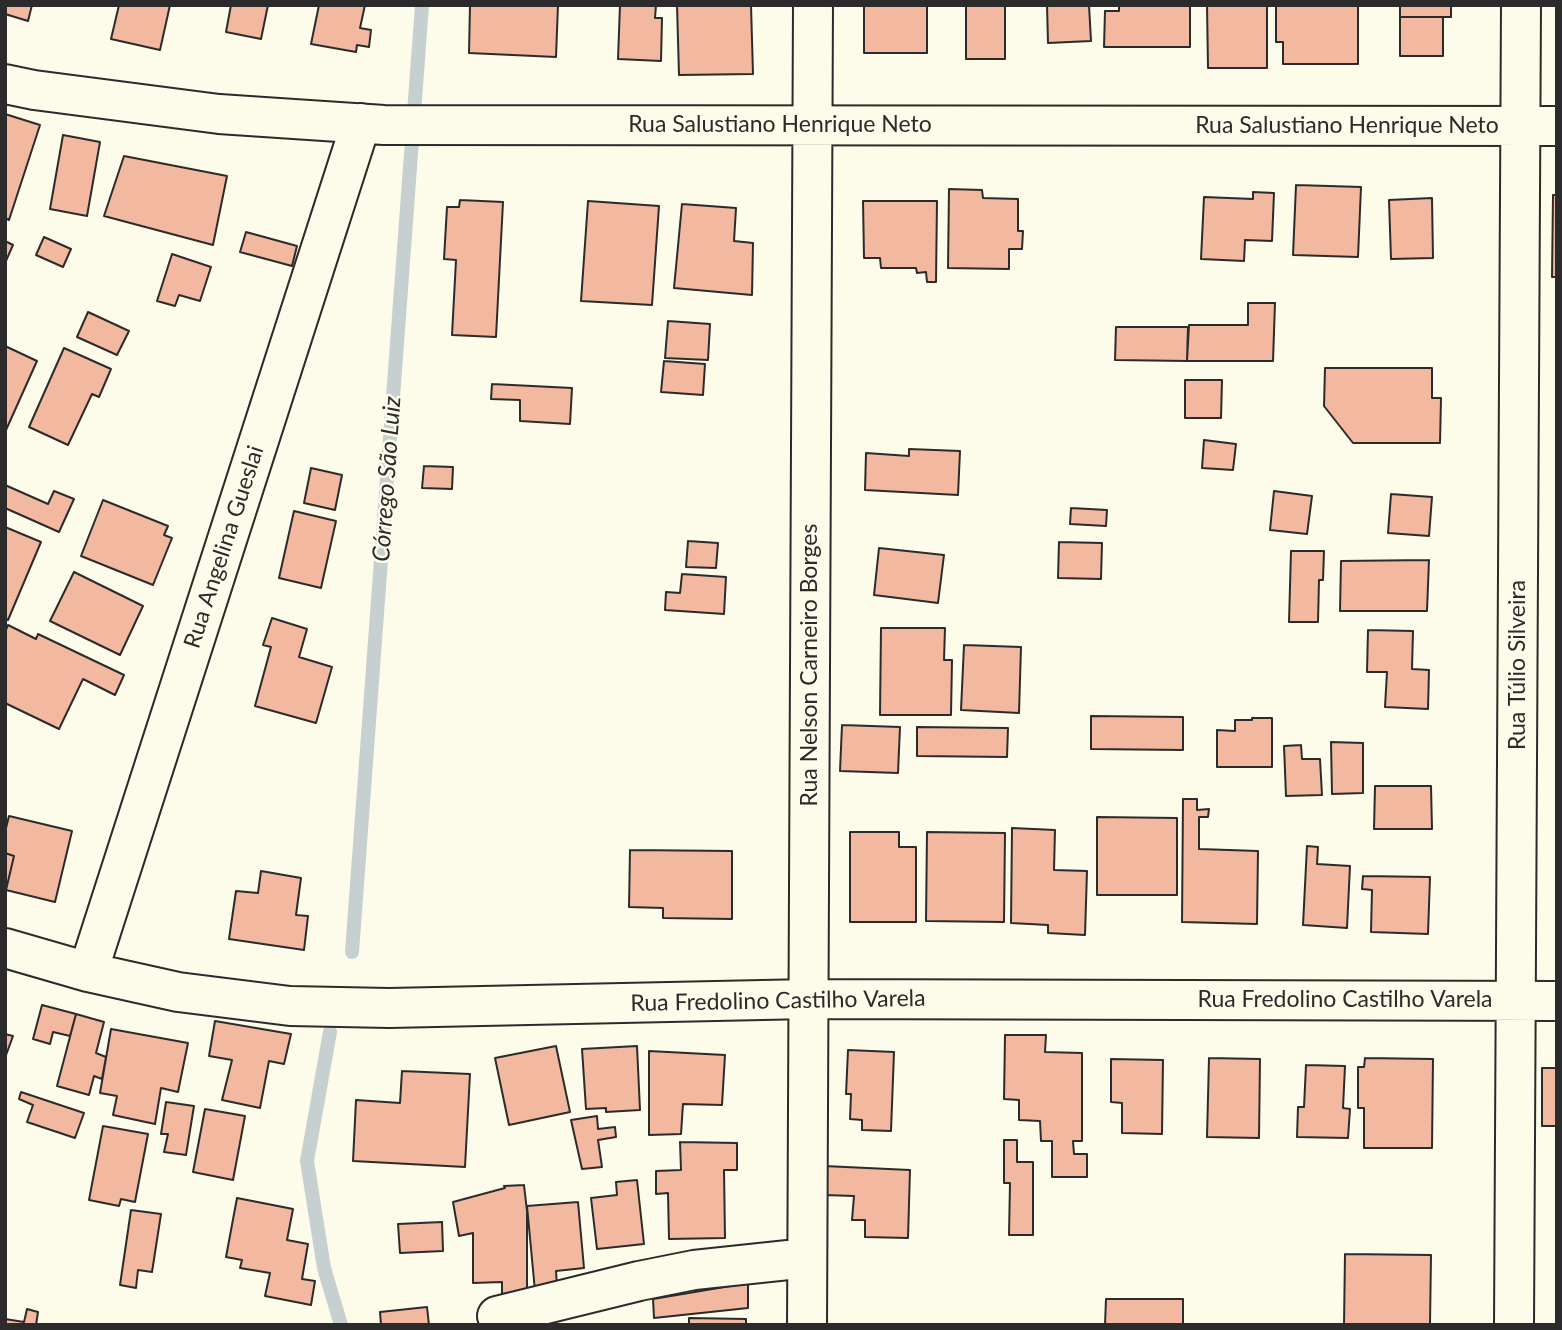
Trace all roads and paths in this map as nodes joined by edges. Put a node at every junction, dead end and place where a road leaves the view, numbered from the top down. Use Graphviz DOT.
graph roads {
  1 [pos="813,5"];
  2 [pos="1521,5"];
  3 [pos="5,83"];
  4 [pos="372,124"];
  5 [pos="812,125"];
  6 [pos="1539,126"];
  7 [pos="5,948"];
  8 [pos="88,972"];
  9 [pos="809,999"];
  10 [pos="1516,1001"];
  11 [pos="1557,1001"];
  12 [pos="807,1258"];
  13 [pos="497,1316"];
  14 [pos="807,1325"];
  15 [pos="1514,1325"];
  1 -- 5 [label="street, Rua Nelson Carneiro Borges"];
  2 -- 6 [label="street, Rua Túlio Silveira"];
  3 -- 4 [label="street, Rua Salustiano Henrique Neto"];
  4 -- 5 [label="street, Rua Salustiano Henrique Neto"];
  4 -- 8 [label="street, Rua Angelina Gueslai"];
  5 -- 6 [label="street, Rua Salustiano Henrique Neto"];
  5 -- 9 [label="street, Rua Nelson Carneiro Borges"];
  6 -- 10 [label="street, Rua Túlio Silveira"];
  7 -- 8 [label="street, Rua Fredolino Castilho Varela"];
  8 -- 9 [label="street, Rua Fredolino Castilho Varela"];
  9 -- 10 [label="street, Rua Fredolino Castilho Varela"];
  9 -- 12 [label="street, Rua Nelson Carneiro Borges"];
  10 -- 11 [label="street, Rua Fredolino Castilho Varela"];
  10 -- 15 [label="street, Rua Túlio Silveira"];
  12 -- 13 [label="street"];
  12 -- 14 [label="street, Rua Nelson Carneiro Borges"];
}
